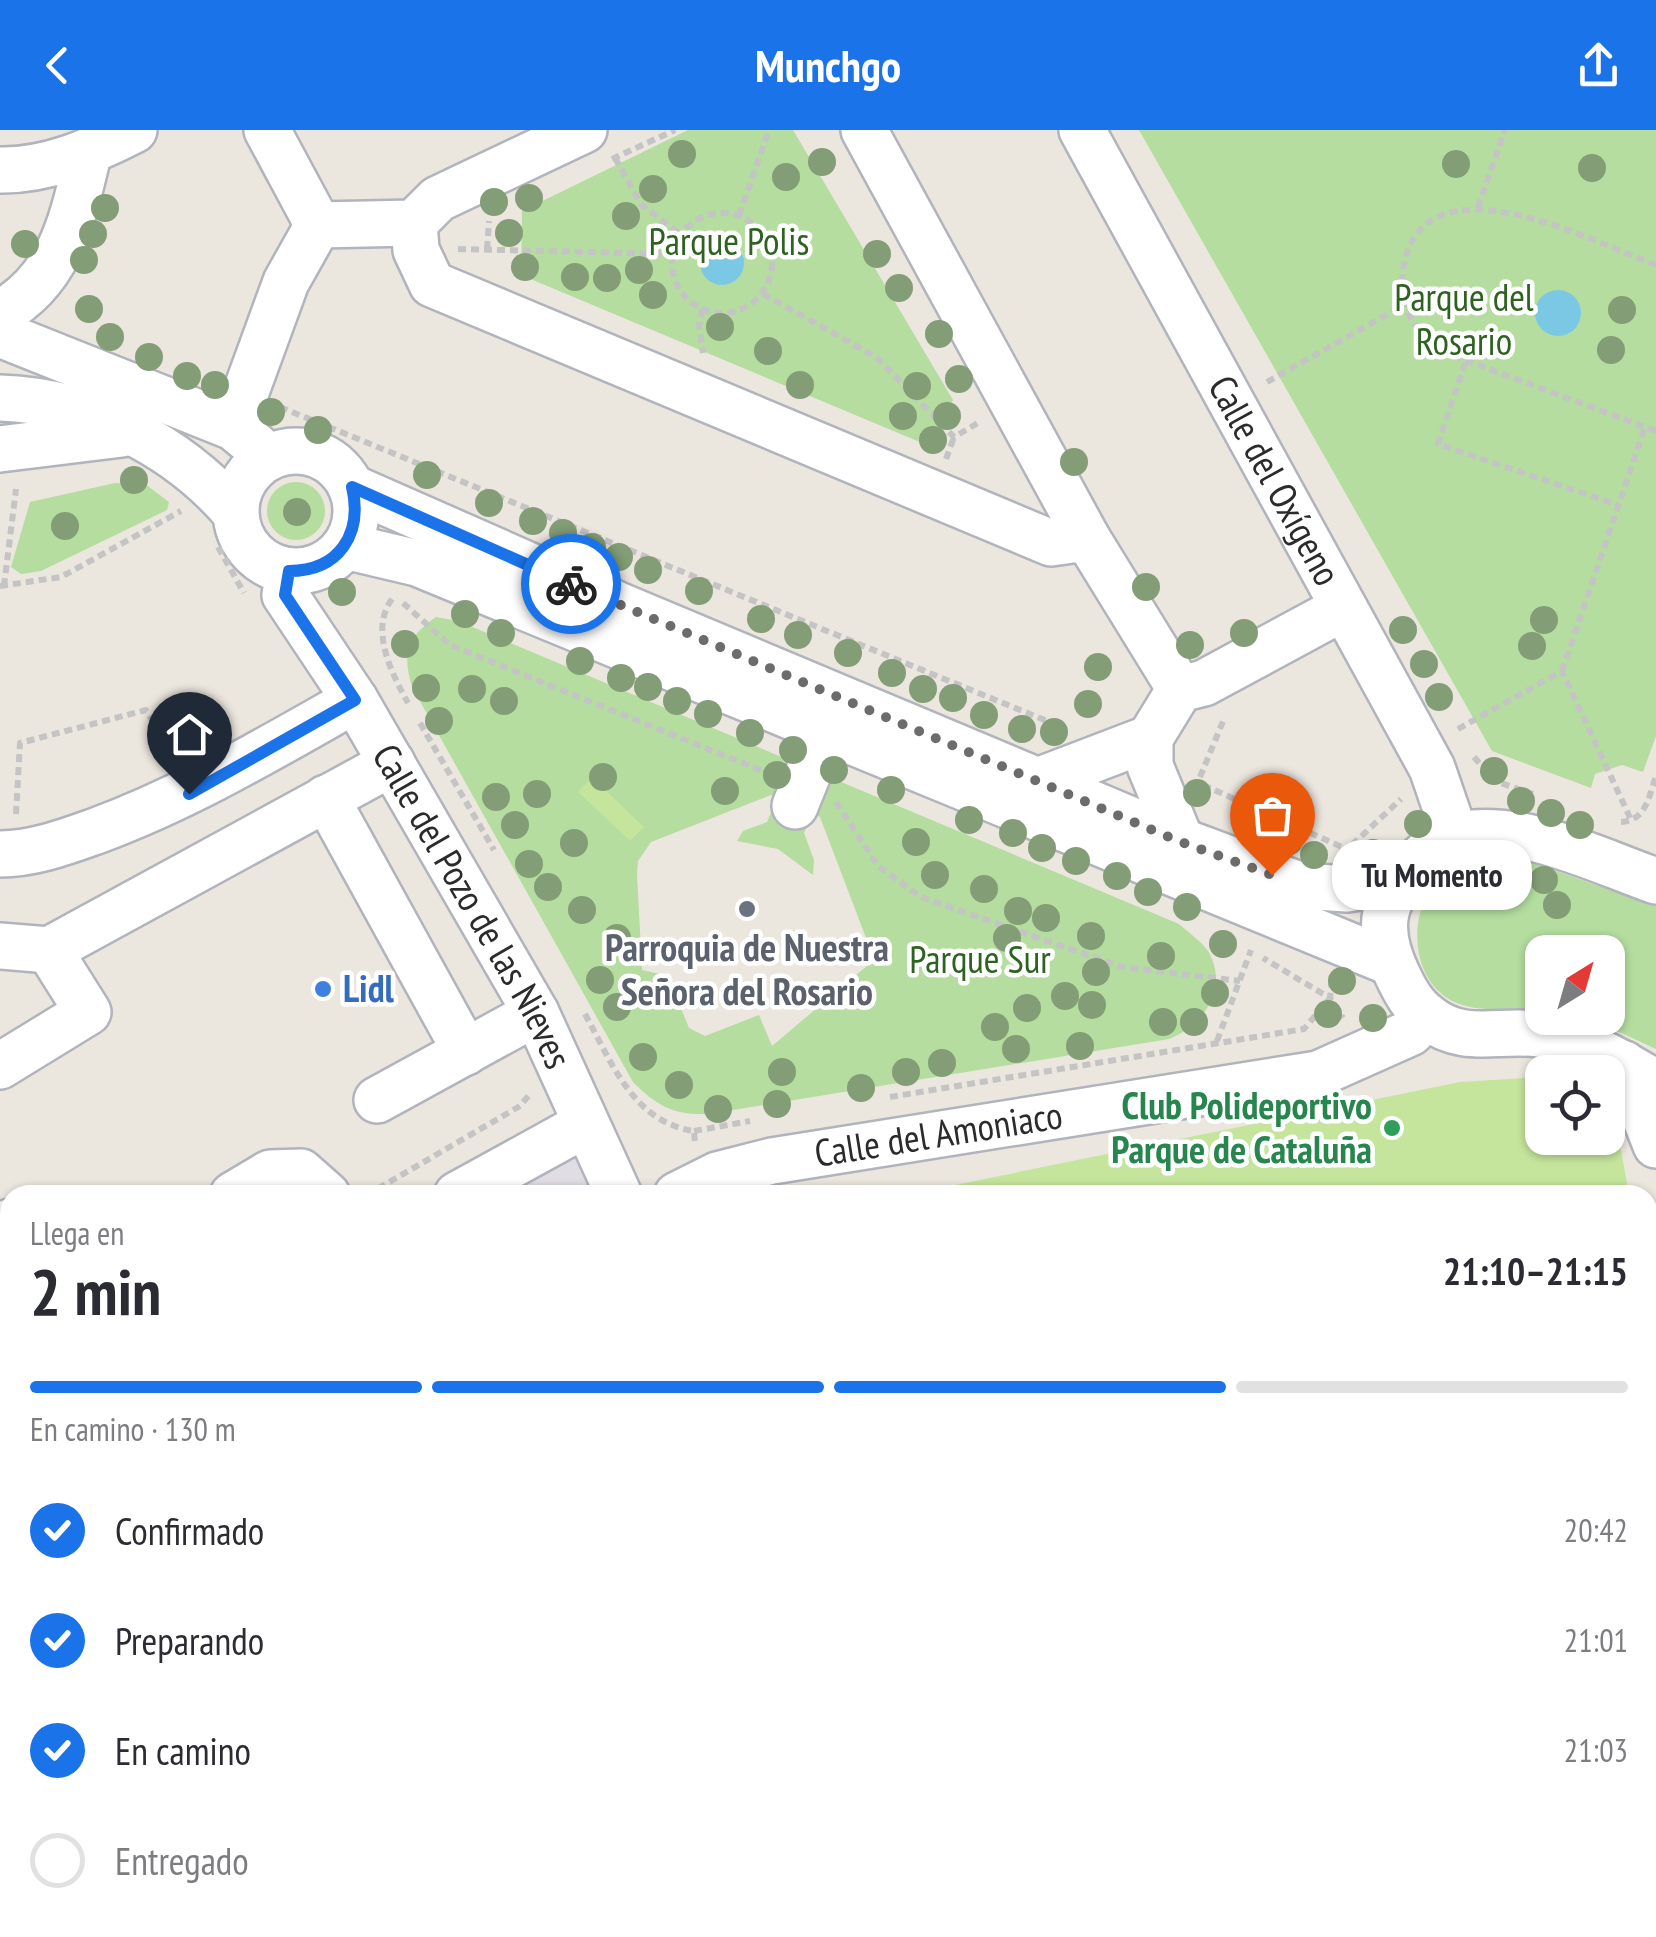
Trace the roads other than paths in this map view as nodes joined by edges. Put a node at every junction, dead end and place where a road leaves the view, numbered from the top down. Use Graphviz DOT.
graph roads {
  1 [pos="134,130"];
  2 [pos="268,130"];
  3 [pos="864,130"];
  4 [pos="1082,130"];
  5 [pos="599,144"];
  6 [pos="90,151"];
  7 [pos="0,170"];
  8 [pos="318,225"];
  9 [pos="415,237"];
  10 [pos="0,314"];
  11 [pos="0,334"];
  12 [pos="0,398"];
  13 [pos="232,427"];
  14 [pos="133,432"];
  15 [pos="269,456"];
  16 [pos="8,469"];
  17 [pos="352,487"];
  18 [pos="214,519"];
  19 [pos="1086,538"];
  20 [pos="346,546"];
  21 [pos="289,571"];
  22 [pos="1344,608"];
  23 [pos="1180,688"];
  24 [pos="355,700"];
  25 [pos="826,729"];
  26 [pos="1140,752"];
  27 [pos="392,763"];
  28 [pos="1040,780"];
  29 [pos="326,798"];
  30 [pos="795,806"];
  31 [pos="1455,835"];
  32 [pos="8,842"];
  33 [pos="1181,842"];
  34 [pos="1400,880"];
  35 [pos="1656,880"];
  36 [pos="0,946"];
  37 [pos="49,950"];
  38 [pos="1392,963"];
  39 [pos="536,1014"];
  40 [pos="1427,1017"];
  41 [pos="466,1052"];
  42 [pos="0,1066"];
  43 [pos="1640,1074"];
  44 [pos="377,1100"];
  45 [pos="586,1124"];
  46 [pos="1656,1145"];
  47 [pos="250,1185"];
  48 [pos="316,1185"];
  49 [pos="475,1185"];
  50 [pos="615,1185"];
  51 [pos="697,1185"];
  1 -- 6 [label="street"];
  2 -- 8 [label="street"];
  3 -- 19 [label="street"];
  4 -- 22 [label="street, Calle del Oxígeno"];
  5 -- 9 [label="street"];
  6 -- 7 [label="street"];
  6 -- 10 [label="street"];
  8 -- 9 [label="street"];
  8 -- 13 [label="street"];
  9 -- 19 [label="street"];
  11 -- 13 [label="street"];
  12 -- 14 [label="street"];
  13 -- 15 [label="street"];
  14 -- 16 [label="street"];
  14 -- 18 [label="street"];
  15 -- 17 [label="street"];
  15 -- 18 [label="street"];
  17 -- 20 [label="street"];
  17 -- 28 [label="street"];
  18 -- 21 [label="street"];
  19 -- 23 [label="street"];
  20 -- 21 [label="street"];
  20 -- 25 [label="street"];
  21 -- 24 [label="street, Calle del Pozo de las Nieves"];
  22 -- 23 [label="street"];
  22 -- 31 [label="street, Calle del Oxígeno"];
  23 -- 26 [label="street"];
  24 -- 27 [label="street, Calle del Pozo de las Nieves"];
  24 -- 32 [label="street"];
  25 -- 30 [label="street"];
  25 -- 38 [label="street"];
  26 -- 28 [label="street"];
  26 -- 33 [label="street"];
  27 -- 29 [label="street"];
  27 -- 39 [label="street, Calle del Pozo de las Nieves"];
  28 -- 33 [label="street"];
  29 -- 37 [label="street"];
  29 -- 41 [label="street"];
  31 -- 34 [label="street"];
  31 -- 35 [label="street"];
  33 -- 34 [label="street"];
  34 -- 38 [label="street"];
  36 -- 37 [label="street"];
  37 -- 42 [label="street"];
  38 -- 40 [label="street"];
  39 -- 41 [label="street"];
  39 -- 45 [label="street, Calle del Pozo de las Nieves"];
  40 -- 43 [label="street"];
  40 -- 51 [label="street, Calle del Amoniaco"];
  41 -- 44 [label="street"];
  43 -- 46 [label="street"];
  45 -- 49 [label="street"];
  45 -- 50 [label="street, Calle del Pozo de las Nieves"];
  47 -- 48 [label="street"];
}
